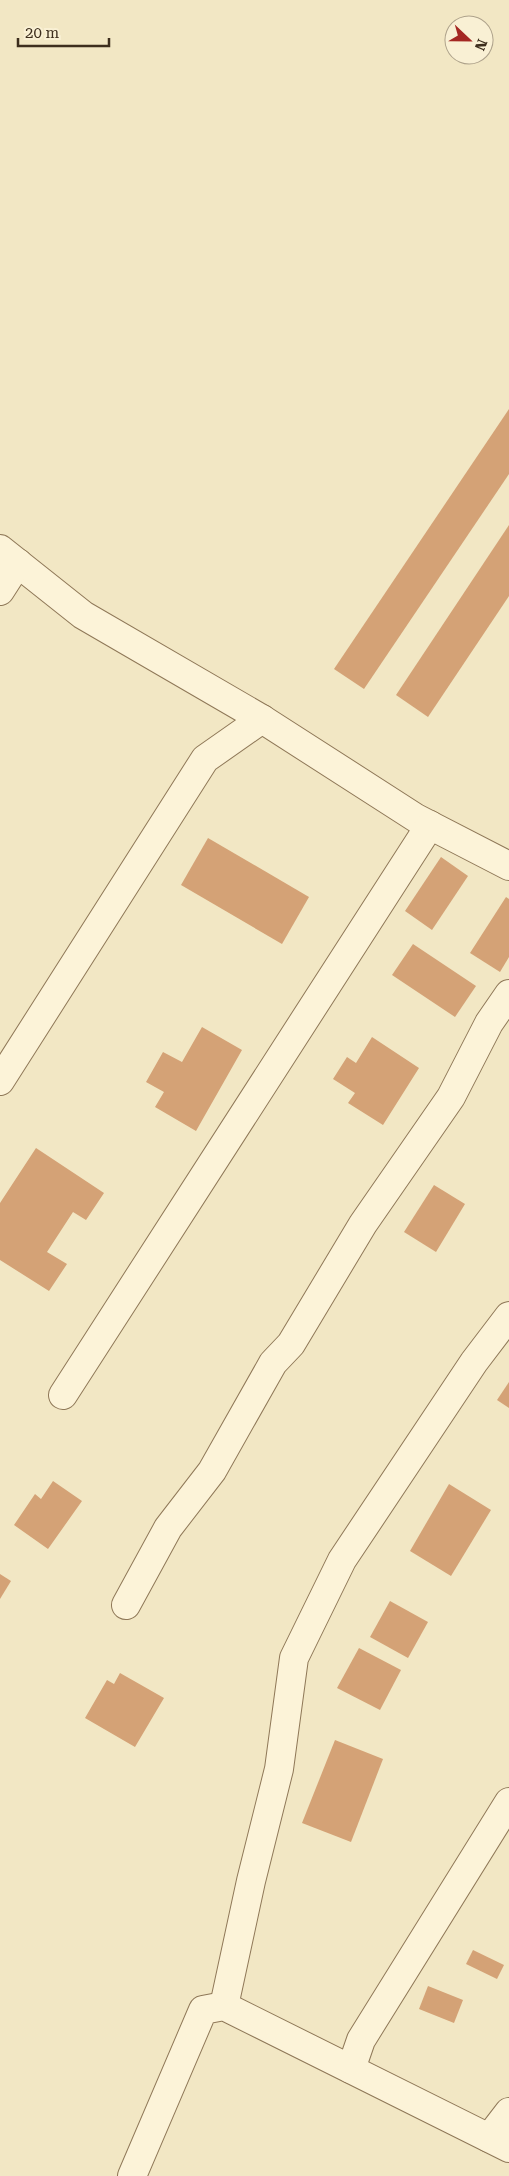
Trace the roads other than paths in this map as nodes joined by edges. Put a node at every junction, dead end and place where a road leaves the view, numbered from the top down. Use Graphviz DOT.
graph roads {
  1 [pos="9,556"];
  2 [pos="0,591"];
  3 [pos="262,719"];
  4 [pos="430,825"];
  5 [pos="509,866"];
  6 [pos="509,994"];
  7 [pos="0,1081"];
  8 [pos="509,1316"];
  9 [pos="63,1395"];
  10 [pos="126,1605"];
  11 [pos="509,1802"];
  12 [pos="224,2006"];
  13 [pos="351,2069"];
  14 [pos="509,2112"];
  15 [pos="499,2143"];
  16 [pos="132,2176"];
  1 -- 2 [label="street"];
  1 -- 3 [label="street"];
  3 -- 4 [label="street"];
  3 -- 7 [label="street"];
  4 -- 5 [label="street"];
  4 -- 9 [label="street"];
  6 -- 10 [label="street"];
  8 -- 12 [label="street"];
  11 -- 13 [label="street"];
  12 -- 13 [label="street"];
  12 -- 16 [label="street"];
  13 -- 15 [label="street"];
  14 -- 15 [label="street"];
}
